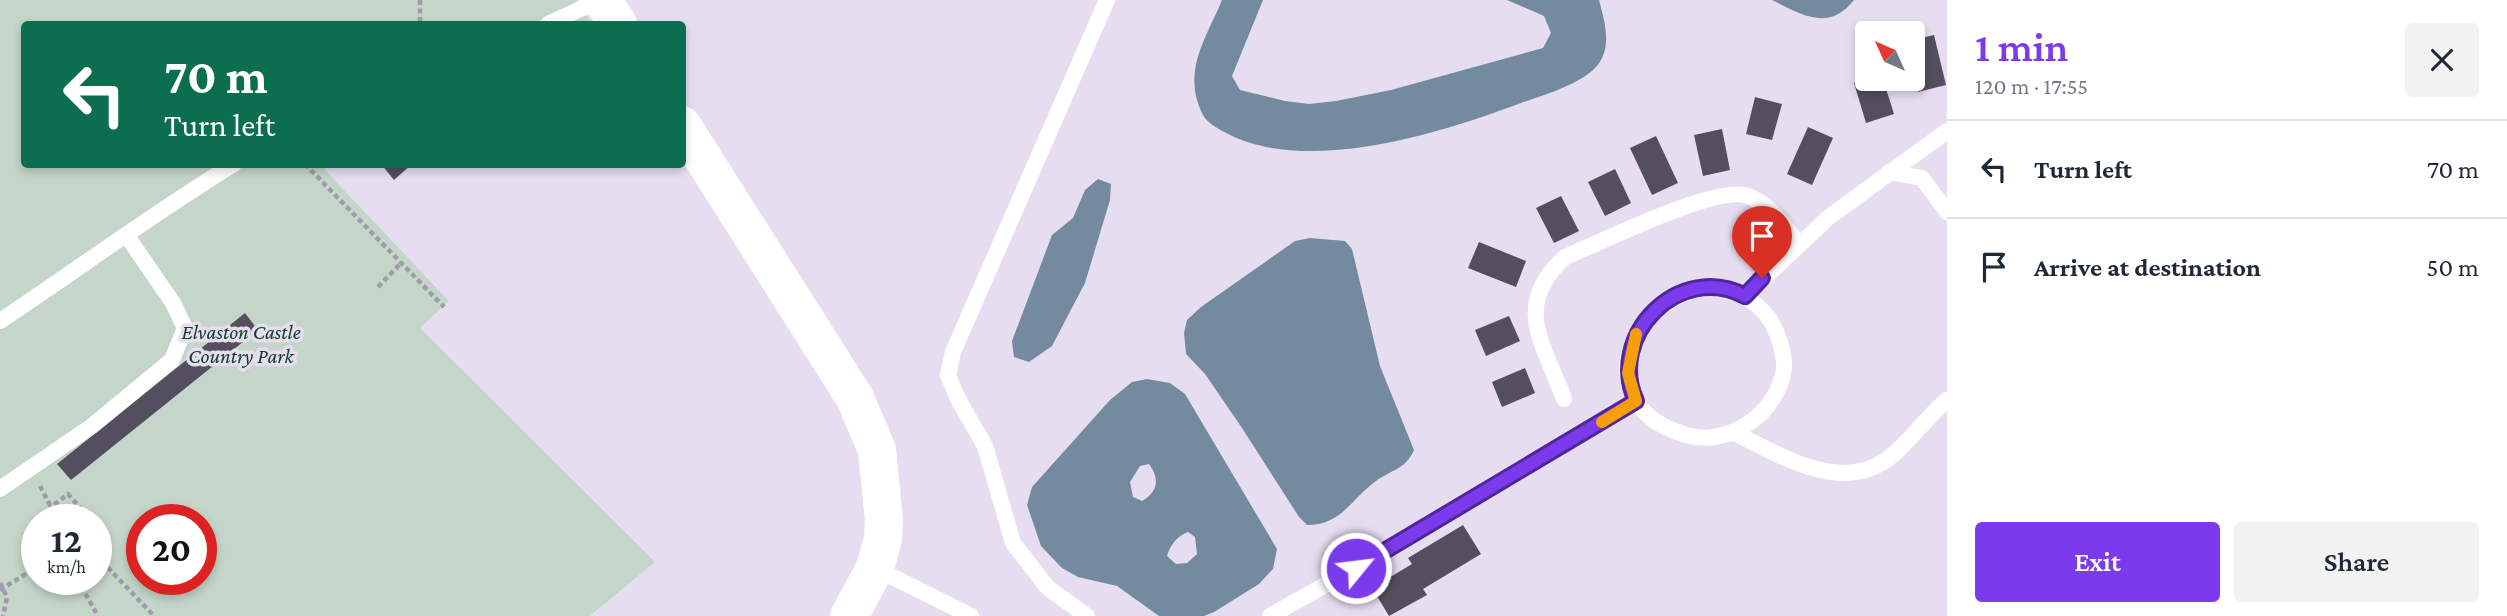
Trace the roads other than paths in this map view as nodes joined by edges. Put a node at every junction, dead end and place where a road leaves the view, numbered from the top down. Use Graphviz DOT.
graph roads {
  1 [pos="601,0"];
  2 [pos="1107,0"];
  3 [pos="555,21"];
  4 [pos="616,21"];
  5 [pos="686,131"];
  6 [pos="1947,131"];
  7 [pos="227,168"];
  8 [pos="1889,172"];
  9 [pos="1947,212"];
  10 [pos="127,236"];
  11 [pos="1798,244"];
  12 [pos="1745,296"];
  13 [pos="0,321"];
  14 [pos="1564,399"];
  15 [pos="1947,400"];
  16 [pos="1636,401"];
  17 [pos="1732,432"];
  18 [pos="0,488"];
  19 [pos="875,568"];
  20 [pos="966,615"];
  21 [pos="849,616"];
  22 [pos="1087,616"];
  23 [pos="1270,616"];
  1 -- 3 [label="lane"];
  1 -- 4 [label="main road"];
  2 -- 22 [label="lane"];
  5 -- 19 [label="main road"];
  6 -- 8 [label="lane"];
  7 -- 10 [label="lane"];
  8 -- 9 [label="lane"];
  8 -- 11 [label="lane"];
  10 -- 13 [label="lane"];
  10 -- 18 [label="lane"];
  11 -- 12 [label="lane"];
  11 -- 14 [label="lane"];
  12 -- 16 [label="lane"];
  12 -- 17 [label="lane"];
  15 -- 17 [label="lane"];
  16 -- 17 [label="lane"];
  16 -- 23 [label="lane"];
  19 -- 20 [label="lane"];
  19 -- 21 [label="main road"];
}
